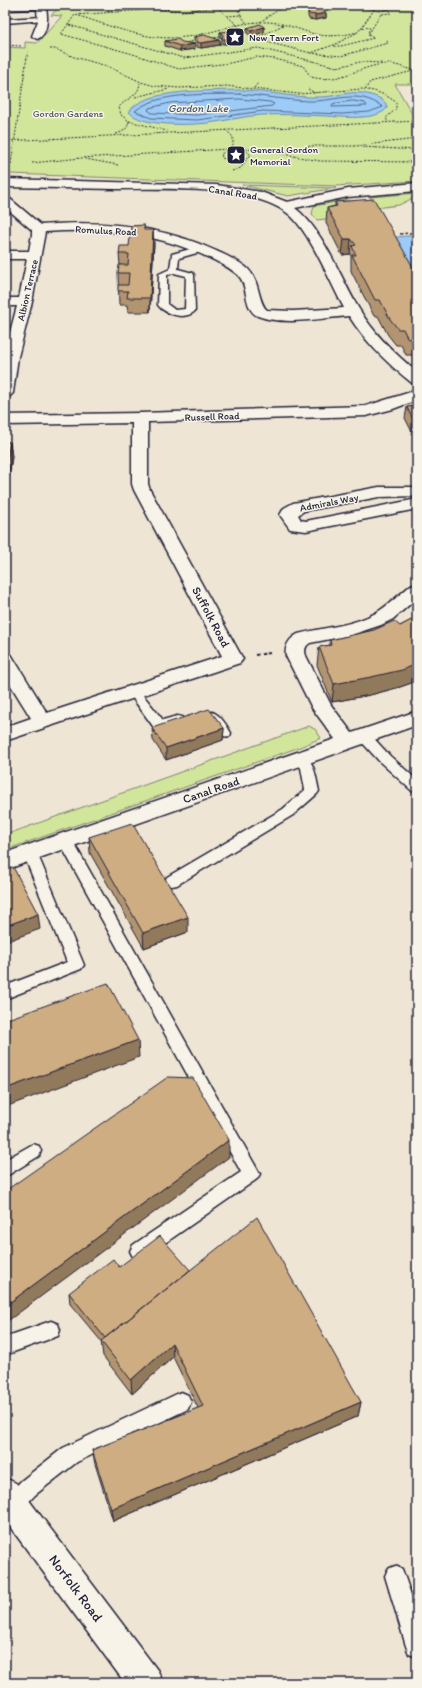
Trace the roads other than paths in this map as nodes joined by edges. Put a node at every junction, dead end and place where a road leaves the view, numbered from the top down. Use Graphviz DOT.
graph roads {
  1 [pos="55,5"];
  2 [pos="5,7"];
  3 [pos="40,9"];
  4 [pos="5,21"];
  5 [pos="37,36"];
  6 [pos="5,183"];
  7 [pos="417,187"];
  8 [pos="5,201"];
  9 [pos="285,206"];
  10 [pos="38,229"];
  11 [pos="201,249"];
  12 [pos="5,255"];
  13 [pos="35,255"];
  14 [pos="174,270"];
  15 [pos="5,302"];
  16 [pos="25,302"];
  17 [pos="353,310"];
  18 [pos="8,357"];
  19 [pos="417,380"];
  20 [pos="5,393"];
  21 [pos="417,395"];
  22 [pos="140,418"];
  23 [pos="5,420"];
  24 [pos="413,495"];
  25 [pos="417,588"];
  26 [pos="5,660"];
  27 [pos="135,692"];
  28 [pos="201,713"];
  29 [pos="187,717"];
  30 [pos="417,718"];
  31 [pos="43,722"];
  32 [pos="225,733"];
  33 [pos="5,734"];
  34 [pos="356,739"];
  35 [pos="301,759"];
  36 [pos="417,788"];
  37 [pos="65,840"];
  38 [pos="30,853"];
  39 [pos="5,862"];
  40 [pos="172,881"];
  41 [pos="5,993"];
  42 [pos="32,1151"];
  43 [pos="5,1169"];
  44 [pos="139,1251"];
  45 [pos="52,1330"];
  46 [pos="5,1346"];
  47 [pos="181,1402"];
  48 [pos="9,1499"];
  49 [pos="395,1576"];
  50 [pos="417,1646"];
  51 [pos="146,1683"];
  1 -- 3 [label="street"];
  2 -- 3 [label="street"];
  3 -- 4 [label="lane"];
  3 -- 5 [label="street"];
  6 -- 9 [label="street, Canal Road"];
  7 -- 9 [label="street"];
  8 -- 10 [label="street"];
  9 -- 17 [label="street, Canal Road"];
  10 -- 11 [label="street, Romulus Road"];
  10 -- 13 [label="street, Albion Terrace"];
  11 -- 14 [label="lane"];
  11 -- 17 [label="street, Romulus Road"];
  12 -- 13 [label="street"];
  13 -- 16 [label="street, Albion Terrace"];
  14 -- 14 [label="lane"];
  15 -- 16 [label="street"];
  16 -- 18 [label="street, Albion Terrace"];
  17 -- 19 [label="street, Canal Road"];
  18 -- 20 [label="street, Albion Terrace"];
  21 -- 22 [label="street, Russell Road"];
  22 -- 23 [label="street, Russell Road"];
  22 -- 27 [label="street, Suffolk Road"];
  24 -- 24 [label="street, Admirals Way"];
  25 -- 34 [label="street"];
  26 -- 31 [label="street"];
  27 -- 29 [label="lane"];
  27 -- 31 [label="street, Suffolk Road"];
  28 -- 32 [label="lane"];
  30 -- 34 [label="street, Canal Road"];
  31 -- 33 [label="street, Suffolk Road"];
  34 -- 35 [label="street, Canal Road"];
  34 -- 36 [label="lane"];
  35 -- 37 [label="street, Canal Road"];
  35 -- 40 [label="lane"];
  37 -- 38 [label="street, Canal Road"];
  37 -- 44 [label="lane"];
  38 -- 39 [label="street, Canal Road"];
  38 -- 41 [label="lane"];
  42 -- 43 [label="lane"];
  45 -- 46 [label="lane"];
  47 -- 48 [label="lane"];
  48 -- 51 [label="street, Norfolk Road"];
  49 -- 50 [label="lane"];
}
